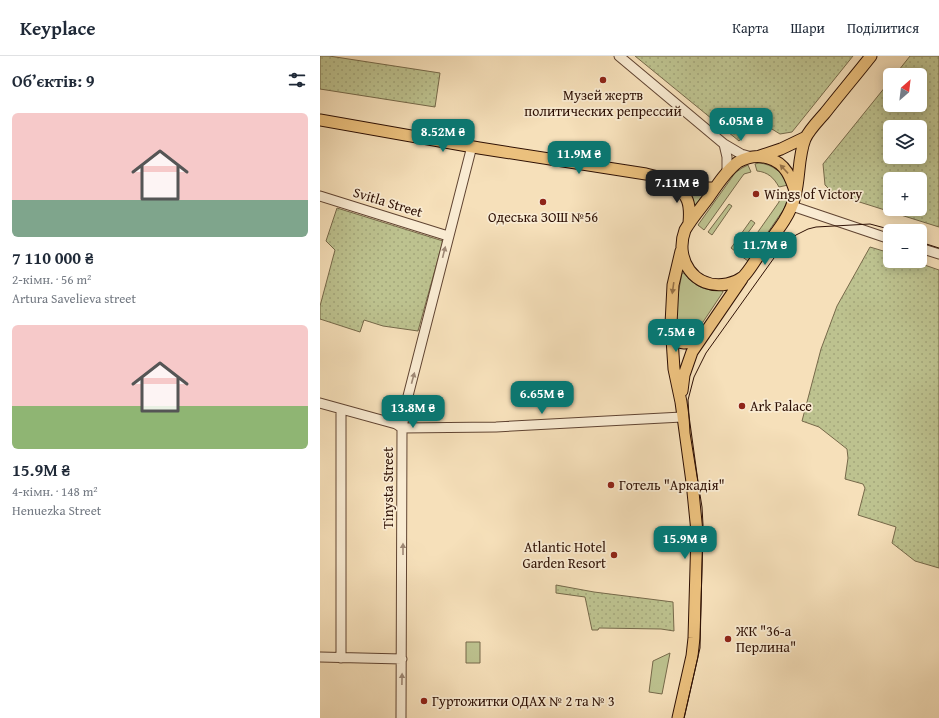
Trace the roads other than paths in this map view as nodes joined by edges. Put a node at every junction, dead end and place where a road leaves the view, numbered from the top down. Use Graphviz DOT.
graph roads {
  1 [pos="619,56"];
  2 [pos="871,56"];
  3 [pos="320,120"];
  4 [pos="806,137"];
  5 [pos="724,144"];
  6 [pos="472,146"];
  7 [pos="755,157"];
  8 [pos="727,173"];
  9 [pos="674,181"];
  10 [pos="715,188"];
  11 [pos="796,194"];
  12 [pos="320,196"];
  13 [pos="792,206"];
  14 [pos="689,224"];
  15 [pos="448,236"];
  16 [pos="883,237"];
  17 [pos="682,250"];
  18 [pos="927,250"];
  19 [pos="939,254"];
  20 [pos="743,277"];
  21 [pos="671,324"];
  22 [pos="702,337"];
  23 [pos="681,402"];
  24 [pos="320,403"];
  25 [pos="341,409"];
  26 [pos="682,417"];
  27 [pos="402,428"];
  28 [pos="320,658"];
  29 [pos="341,658"];
  30 [pos="402,659"];
  31 [pos="401,718"];
  32 [pos="678,718"];
  1 -- 5 [label="street"];
  2 -- 4 [label="main road"];
  3 -- 6 [label="main road"];
  4 -- 7 [label="main road"];
  4 -- 11 [label="main road"];
  5 -- 7 [label="street"];
  5 -- 8 [label="street"];
  6 -- 9 [label="main road"];
  6 -- 15 [label="street, Tinysta Street"];
  7 -- 8 [label="main road"];
  11 -- 7 [label="main road, one-way"];
  8 -- 10 [label="main road"];
  9 -- 10 [label="main road"];
  9 -- 14 [label="main road"];
  10 -- 14 [label="main road"];
  11 -- 13 [label="main road"];
  12 -- 15 [label="street, Svitla Street"];
  13 -- 16 [label="street"];
  13 -- 20 [label="main road"];
  14 -- 17 [label="main road"];
  27 -- 15 [label="street, Tinysta Street, one-way"];
  17 -- 20 [label="main road"];
  17 -- 21 [label="main road, one-way"];
  18 -- 19 [label="street"];
  20 -- 22 [label="main road"];
  21 -- 22 [label="main road"];
  21 -- 23 [label="main road"];
  22 -- 23 [label="main road"];
  23 -- 26 [label="main road"];
  24 -- 25 [label="street"];
  25 -- 27 [label="street"];
  25 -- 29 [label="street"];
  26 -- 27 [label="street"];
  26 -- 32 [label="main road"];
  30 -- 27 [label="street, Tinysta Street, one-way"];
  28 -- 29 [label="street"];
  29 -- 30 [label="street"];
  31 -- 30 [label="street, Tinysta Street, one-way"];
}
